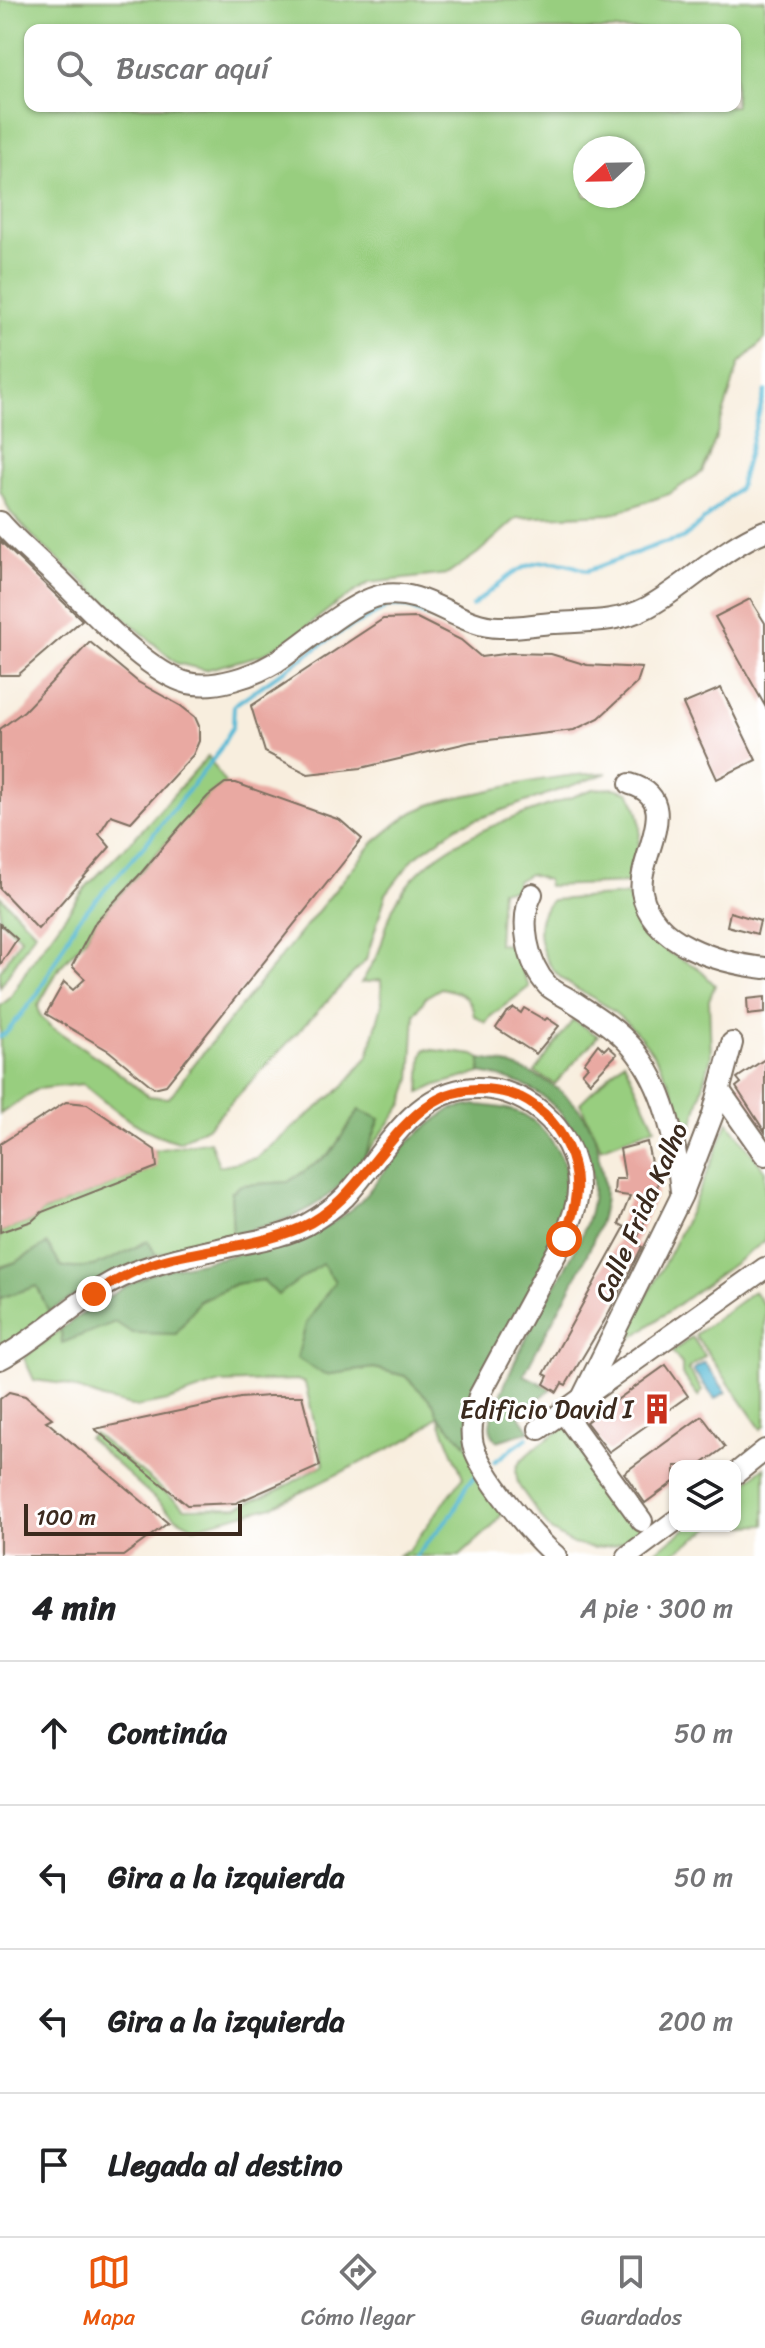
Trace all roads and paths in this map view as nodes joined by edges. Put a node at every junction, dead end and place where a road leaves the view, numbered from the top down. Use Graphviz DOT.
graph roads {
  1 [pos="0,522"];
  2 [pos="765,531"];
  3 [pos="630,784"];
  4 [pos="532,894"];
  5 [pos="765,968"];
  6 [pos="732,1043"];
  7 [pos="720,1091"];
  8 [pos="765,1155"];
  9 [pos="682,1195"];
  10 [pos="762,1276"];
  11 [pos="0,1359"];
  12 [pos="582,1398"];
  13 [pos="563,1412"];
  14 [pos="539,1429"];
  15 [pos="765,1450"];
  16 [pos="741,1469"];
  17 [pos="642,1521"];
  18 [pos="669,1525"];
  19 [pos="556,1556"];
  20 [pos="628,1556"];
  1 -- 2 [label="street"];
  3 -- 5 [label="street"];
  4 -- 9 [label="street"];
  6 -- 7 [label="street, Calle Frida Kalho"];
  7 -- 8 [label="street"];
  7 -- 9 [label="street, Calle Frida Kalho"];
  9 -- 12 [label="street, Calle Frida Kalho"];
  10 -- 12 [label="street"];
  11 -- 19 [label="street"];
  12 -- 13 [label="street"];
  13 -- 14 [label="street"];
  13 -- 17 [label="street"];
  15 -- 16 [label="street"];
  18 -- 20 [label="street"];
}
